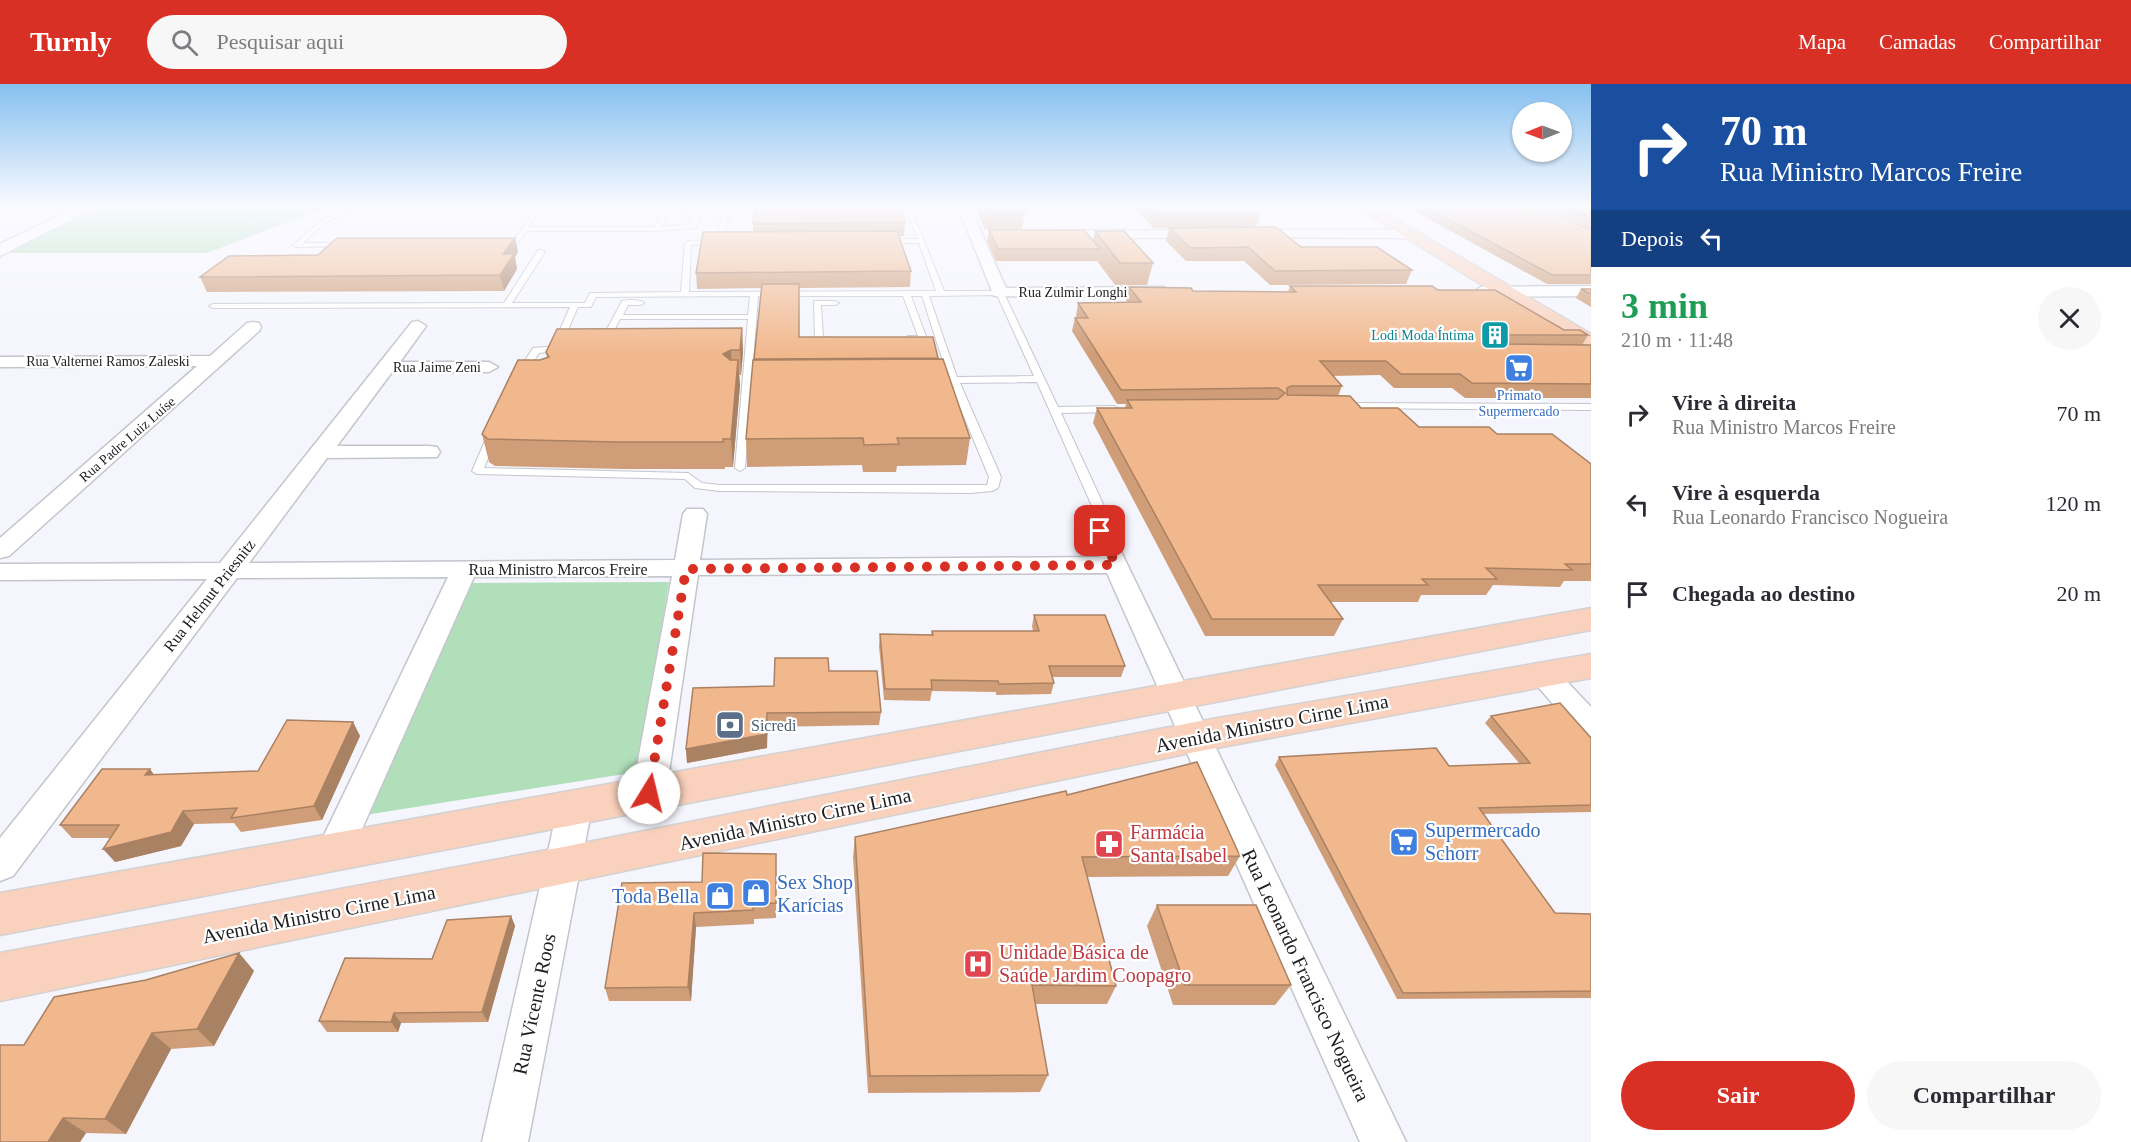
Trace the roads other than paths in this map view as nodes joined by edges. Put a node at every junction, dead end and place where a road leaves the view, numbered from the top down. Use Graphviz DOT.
graph roads {
  1 [pos="538,256"];
  2 [pos="687,256"];
  3 [pos="928,256"];
  4 [pos="988,256"];
  5 [pos="1445,256"];
  6 [pos="1446,256"];
  7 [pos="1475,256"];
  8 [pos="1534,291"];
  9 [pos="1591,291"];
  10 [pos="1000,292"];
  11 [pos="1177,292"];
  12 [pos="1471,292"];
  13 [pos="1506,292"];
  14 [pos="941,293"];
  15 [pos="925,294"];
  16 [pos="684,295"];
  17 [pos="908,297"];
  18 [pos="753,299"];
  19 [pos="507,305"];
  20 [pos="575,305"];
  21 [pos="213,306"];
  22 [pos="616,317"];
  23 [pos="752,317"];
  24 [pos="1591,325"];
  25 [pos="418,326"];
  26 [pos="253,327"];
  27 [pos="609,331"];
  28 [pos="842,340"];
  29 [pos="900,340"];
  30 [pos="1591,344"];
  31 [pos="216,361"];
  32 [pos="0,362"];
  33 [pos="386,367"];
  34 [pos="489,367"];
  35 [pos="1040,379"];
  36 [pos="743,380"];
  37 [pos="759,380"];
  38 [pos="933,380"];
  39 [pos="954,380"];
  40 [pos="514,388"];
  41 [pos="1333,406"];
  42 [pos="1591,406"];
  43 [pos="1124,409"];
  44 [pos="1055,410"];
  45 [pos="500,419"];
  46 [pos="319,452"];
  47 [pos="429,452"];
  48 [pos="740,468"];
  49 [pos="1095,510"];
  50 [pos="695,514"];
  51 [pos="0,551"];
  52 [pos="1116,565"];
  53 [pos="686,569"];
  54 [pos="228,570"];
  55 [pos="464,570"];
  56 [pos="0,572"];
  57 [pos="1591,619"];
  58 [pos="1591,666"];
  59 [pos="1543,674"];
  60 [pos="1176,695"];
  61 [pos="1591,727"];
  62 [pos="1195,736"];
  63 [pos="649,793"];
  64 [pos="575,807"];
  65 [pos="333,854"];
  66 [pos="0,865"];
  67 [pos="563,866"];
  68 [pos="0,914"];
  69 [pos="0,977"];
  70 [pos="505,1142"];
  71 [pos="1383,1142"];
  1 -- 19 [label="lane"];
  2 -- 16 [label="lane"];
  3 -- 14 [label="lane"];
  4 -- 10 [label="street"];
  5 -- 13 [label="main road"];
  6 -- 8 [label="main road"];
  7 -- 8 [label="main road"];
  8 -- 9 [label="street"];
  8 -- 13 [label="street"];
  8 -- 24 [label="main road"];
  10 -- 11 [label="street, Rua Zulmir Longhi"];
  10 -- 14 [label="lane"];
  10 -- 35 [label="lane"];
  12 -- 13 [label="street"];
  13 -- 24 [label="main road"];
  13 -- 30 [label="main road"];
  14 -- 15 [label="lane"];
  15 -- 17 [label="lane"];
  15 -- 39 [label="lane"];
  16 -- 18 [label="lane"];
  16 -- 20 [label="lane"];
  17 -- 18 [label="lane"];
  17 -- 28 [label="lane"];
  17 -- 29 [label="lane"];
  18 -- 22 [label="lane"];
  18 -- 23 [label="lane"];
  19 -- 20 [label="lane"];
  19 -- 21 [label="lane"];
  20 -- 40 [label="lane"];
  22 -- 23 [label="lane"];
  22 -- 27 [label="lane"];
  23 -- 36 [label="lane"];
  25 -- 33 [label="street, Rua Helmut Priesnitz"];
  26 -- 31 [label="street, Rua Padre Luiz Luíse"];
  31 -- 32 [label="street, Rua Valternei Ramos Zaleski"];
  31 -- 51 [label="street, Rua Padre Luiz Luíse"];
  33 -- 34 [label="street, Rua Jaime Zeni"];
  33 -- 46 [label="street, Rua Helmut Priesnitz"];
  35 -- 39 [label="lane"];
  35 -- 44 [label="lane"];
  36 -- 37 [label="lane"];
  36 -- 48 [label="lane"];
  38 -- 39 [label="lane"];
  39 -- 45 [label="lane"];
  41 -- 42 [label="lane"];
  43 -- 44 [label="lane"];
  44 -- 49 [label="lane"];
  46 -- 47 [label="street"];
  46 -- 54 [label="street, Rua Helmut Priesnitz"];
  49 -- 52 [label="street, Rua Leonardo Francisco Nogueira"];
  50 -- 53 [label="street"];
  52 -- 53 [label="street, Rua Ministro Marcos Freire"];
  52 -- 60 [label="street, Rua Leonardo Francisco Nogueira"];
  53 -- 55 [label="street, Rua Ministro Marcos Freire"];
  53 -- 63 [label="street"];
  54 -- 55 [label="street, Rua Ministro Marcos Freire"];
  54 -- 56 [label="street, Rua Ministro Marcos Freire"];
  54 -- 66 [label="street, Rua Helmut Priesnitz"];
  55 -- 65 [label="street"];
  57 -- 60 [label="main road"];
  58 -- 59 [label="main road, Avenida Ministro Cirne Lima"];
  59 -- 61 [label="street"];
  59 -- 62 [label="main road, Avenida Ministro Cirne Lima"];
  60 -- 62 [label="street, Rua Leonardo Francisco Nogueira"];
  60 -- 63 [label="main road"];
  62 -- 67 [label="main road, Avenida Ministro Cirne Lima"];
  62 -- 71 [label="street, Rua Leonardo Francisco Nogueira"];
  63 -- 64 [label="main road"];
  64 -- 65 [label="main road"];
  64 -- 67 [label="street, Rua Vicente Roos"];
  65 -- 68 [label="main road"];
  67 -- 69 [label="main road, Avenida Ministro Cirne Lima"];
  67 -- 70 [label="street, Rua Vicente Roos"];
}
